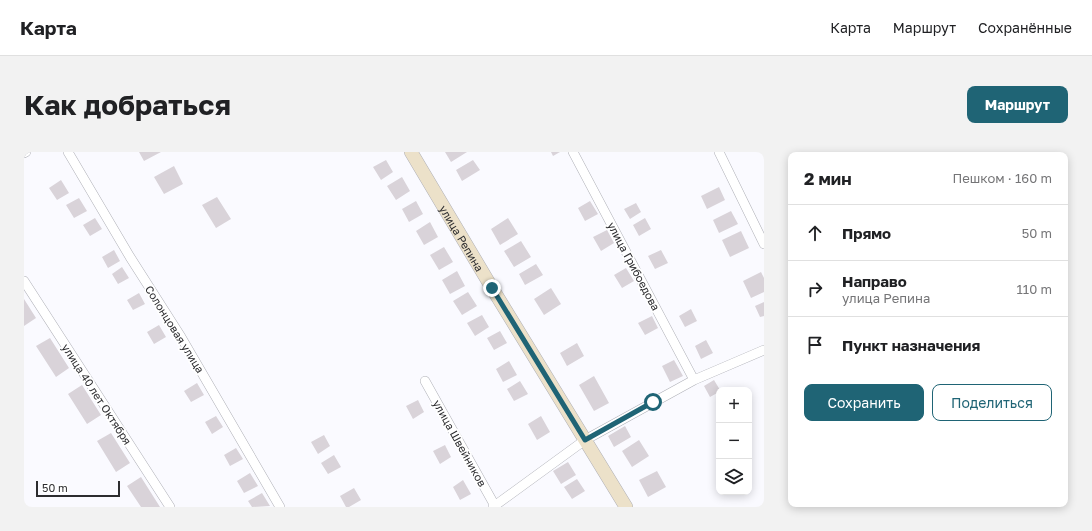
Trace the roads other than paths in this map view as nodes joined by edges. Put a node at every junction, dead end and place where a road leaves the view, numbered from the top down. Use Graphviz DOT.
graph roads {
  1 [pos="68,152"];
  2 [pos="411,152"];
  3 [pos="573,152"];
  4 [pos="719,152"];
  5 [pos="764,244"];
  6 [pos="24,281"];
  7 [pos="764,350"];
  8 [pos="694,380"];
  9 [pos="425,381"];
  10 [pos="585,440"];
  11 [pos="494,506"];
  12 [pos="170,507"];
  13 [pos="280,507"];
  14 [pos="626,507"];
  1 -- 13 [label="street, Солонцовая улица"];
  2 -- 10 [label="street, улица Репина"];
  3 -- 8 [label="street, улица Грибоедова"];
  4 -- 5 [label="street"];
  6 -- 12 [label="street, улица 40 лет Октября"];
  7 -- 8 [label="street"];
  8 -- 10 [label="street"];
  9 -- 11 [label="street, улица Швейников"];
  10 -- 11 [label="street"];
  10 -- 14 [label="street, улица Репина"];
}
